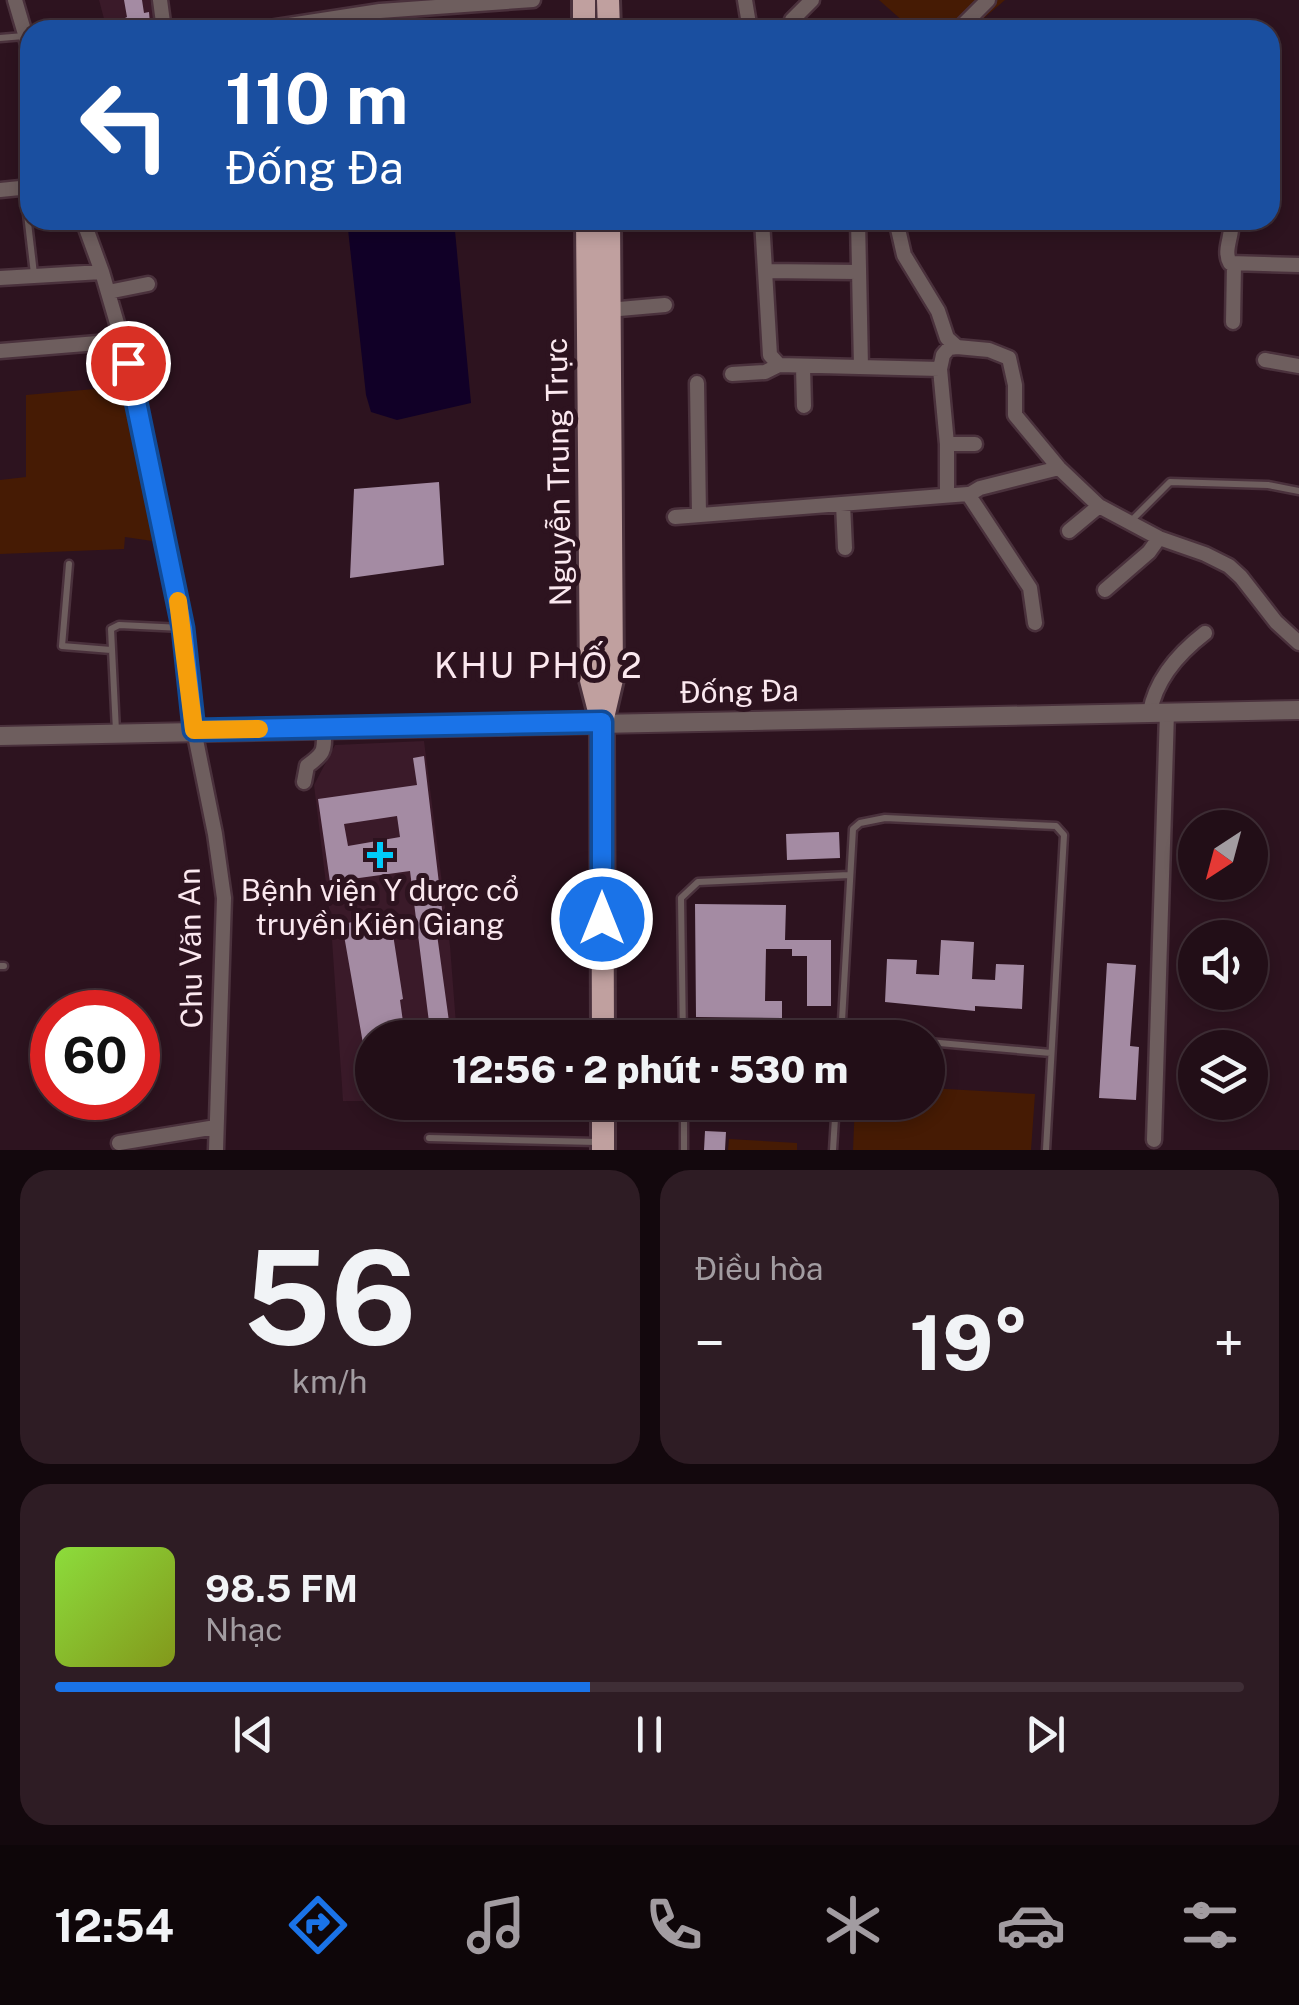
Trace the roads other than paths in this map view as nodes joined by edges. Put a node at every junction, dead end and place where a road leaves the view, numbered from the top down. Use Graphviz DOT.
graph roads {
  1 [pos="533,0"];
  2 [pos="812,0"];
  3 [pos="988,0"];
  4 [pos="380,5"];
  5 [pos="306,20"];
  6 [pos="792,20"];
  7 [pos="968,20"];
  8 [pos="30,230"];
  9 [pos="87,230"];
  10 [pos="587,230"];
  11 [pos="610,230"];
  12 [pos="763,230"];
  13 [pos="858,230"];
  14 [pos="898,230"];
  15 [pos="1229,230"];
  16 [pos="1234,264"];
  17 [pos="1299,265"];
  18 [pos="765,271"];
  19 [pos="102,272"];
  20 [pos="857,272"];
  21 [pos="34,276"];
  22 [pos="0,278"];
  23 [pos="148,284"];
  24 [pos="108,292"];
  25 [pos="664,305"];
  26 [pos="608,310"];
  27 [pos="1232,322"];
  28 [pos="122,340"];
  29 [pos="957,347"];
  30 [pos="0,351"];
  31 [pos="1265,360"];
  32 [pos="779,365"];
  33 [pos="1299,366"];
  34 [pos="803,367"];
  35 [pos="860,367"];
  36 [pos="940,369"];
  37 [pos="732,374"];
  38 [pos="696,384"];
  39 [pos="804,406"];
  40 [pos="947,444"];
  41 [pos="975,444"];
  42 [pos="1060,468"];
  43 [pos="1299,492"];
  44 [pos="947,494"];
  45 [pos="970,494"];
  46 [pos="843,504"];
  47 [pos="1100,506"];
  48 [pos="699,515"];
  49 [pos="675,517"];
  50 [pos="1129,523"];
  51 [pos="1069,531"];
  52 [pos="1159,538"];
  53 [pos="845,548"];
  54 [pos="70,564"];
  55 [pos="1105,590"];
  56 [pos="1035,622"];
  57 [pos="183,628"];
  58 [pos="1206,633"];
  59 [pos="1299,644"];
  60 [pos="110,650"];
  61 [pos="1299,710"];
  62 [pos="1159,712"];
  63 [pos="602,722"];
  64 [pos="324,728"];
  65 [pos="194,730"];
  66 [pos="116,732"];
  67 [pos="0,736"];
  68 [pos="304,782"];
  69 [pos="849,875"];
  70 [pos="603,1020"];
  71 [pos="683,1020"];
  72 [pos="842,1020"];
  73 [pos="945,1044"];
  74 [pos="1051,1053"];
  75 [pos="603,1120"];
  76 [pos="684,1120"];
  77 [pos="835,1120"];
  78 [pos="216,1127"];
  79 [pos="430,1138"];
  80 [pos="1154,1140"];
  81 [pos="119,1142"];
  82 [pos="603,1146"];
  83 [pos="216,1150"];
  84 [pos="684,1150"];
  85 [pos="833,1150"];
  86 [pos="1046,1150"];
  1 -- 4 [label="street"];
  2 -- 6 [label="street"];
  3 -- 7 [label="street"];
  4 -- 5 [label="street"];
  8 -- 21 [label="lane"];
  9 -- 19 [label="street, Chu Văn An"];
  10 -- 63 [label="main road, Nguyễn Trung Trực"];
  11 -- 26 [label="main road, Nguyễn Trung Trực"];
  12 -- 18 [label="street"];
  13 -- 20 [label="street"];
  14 -- 29 [label="street"];
  15 -- 16 [label="street"];
  16 -- 17 [label="street"];
  16 -- 27 [label="street"];
  18 -- 20 [label="street"];
  18 -- 32 [label="street"];
  19 -- 21 [label="street"];
  19 -- 24 [label="street, Chu Văn An"];
  20 -- 35 [label="street"];
  21 -- 22 [label="street"];
  23 -- 24 [label="street"];
  24 -- 28 [label="street, Chu Văn An"];
  25 -- 26 [label="street"];
  26 -- 63 [label="main road, Nguyễn Trung Trực"];
  28 -- 30 [label="street"];
  28 -- 57 [label="street, Chu Văn An"];
  29 -- 36 [label="street"];
  29 -- 42 [label="street"];
  31 -- 33 [label="street"];
  32 -- 34 [label="street"];
  32 -- 37 [label="street"];
  34 -- 35 [label="street"];
  34 -- 39 [label="street"];
  35 -- 36 [label="street"];
  36 -- 40 [label="street"];
  38 -- 48 [label="street"];
  40 -- 41 [label="street"];
  40 -- 44 [label="street"];
  42 -- 45 [label="street"];
  42 -- 47 [label="street"];
  43 -- 50 [label="lane"];
  44 -- 45 [label="street"];
  44 -- 46 [label="street"];
  45 -- 56 [label="street"];
  46 -- 48 [label="street"];
  46 -- 53 [label="street"];
  47 -- 50 [label="street"];
  47 -- 51 [label="street"];
  48 -- 49 [label="street"];
  50 -- 52 [label="street"];
  52 -- 55 [label="street"];
  52 -- 59 [label="street"];
  54 -- 60 [label="lane"];
  57 -- 60 [label="lane"];
  57 -- 65 [label="street, Chu Văn An"];
  58 -- 62 [label="street"];
  60 -- 66 [label="lane"];
  61 -- 62 [label="street, Đống Đa"];
  62 -- 63 [label="street, Đống Đa"];
  62 -- 80 [label="street"];
  63 -- 64 [label="street, Đống Đa"];
  63 -- 70 [label="main road, Nguyễn Trung Trực"];
  64 -- 65 [label="street, Đống Đa"];
  64 -- 68 [label="street"];
  65 -- 66 [label="street, Đống Đa"];
  65 -- 78 [label="street, Chu Văn An"];
  66 -- 67 [label="street, Đống Đa"];
  69 -- 71 [label="lane"];
  69 -- 72 [label="lane"];
  69 -- 74 [label="lane"];
  73 -- 74 [label="lane"];
  74 -- 86 [label="lane"];
  75 -- 82 [label="main road"];
  76 -- 84 [label="lane"];
  77 -- 85 [label="lane"];
  78 -- 81 [label="street"];
  78 -- 83 [label="street, Chu Văn An"];
  79 -- 82 [label="lane"];
}
